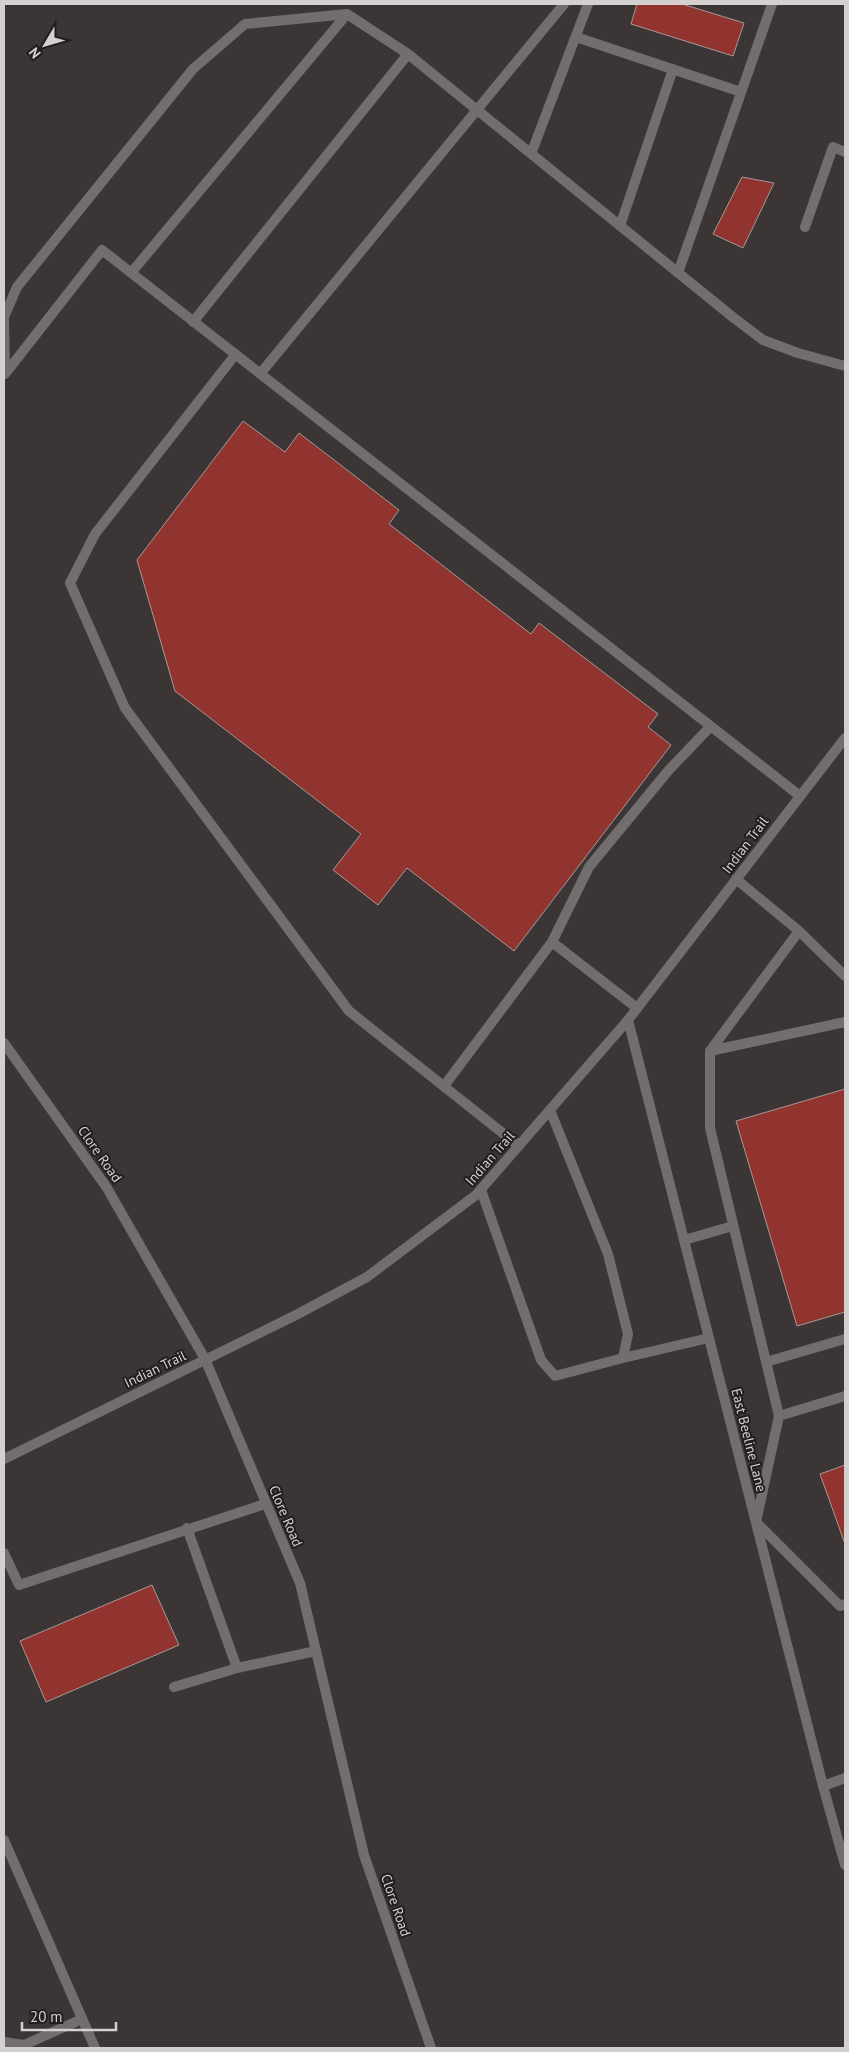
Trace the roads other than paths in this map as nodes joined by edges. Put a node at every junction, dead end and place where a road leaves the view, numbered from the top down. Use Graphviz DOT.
graph roads {
  1 [pos="564,4"];
  2 [pos="588,4"];
  3 [pos="772,4"];
  4 [pos="347,14"];
  5 [pos="576,37"];
  6 [pos="408,54"];
  7 [pos="673,69"];
  8 [pos="741,92"];
  9 [pos="477,110"];
  10 [pos="845,152"];
  11 [pos="531,154"];
  12 [pos="620,226"];
  13 [pos="805,228"];
  14 [pos="131,273"];
  15 [pos="678,273"];
  16 [pos="193,322"];
  17 [pos="236,355"];
  18 [pos="845,366"];
  19 [pos="260,374"];
  20 [pos="5,375"];
  21 [pos="710,727"];
  22 [pos="845,738"];
  23 [pos="800,796"];
  24 [pos="736,879"];
  25 [pos="799,931"];
  26 [pos="552,942"];
  27 [pos="845,976"];
  28 [pos="637,1008"];
  29 [pos="628,1020"];
  30 [pos="845,1022"];
  31 [pos="4,1043"];
  32 [pos="710,1051"];
  33 [pos="444,1086"];
  34 [pos="550,1110"];
  35 [pos="519,1146"];
  36 [pos="481,1190"];
  37 [pos="733,1226"];
  38 [pos="684,1240"];
  39 [pos="708,1338"];
  40 [pos="845,1339"];
  41 [pos="623,1358"];
  42 [pos="205,1359"];
  43 [pos="766,1362"];
  44 [pos="845,1396"];
  45 [pos="778,1416"];
  46 [pos="4,1459"];
  47 [pos="265,1504"];
  48 [pos="756,1522"];
  49 [pos="187,1528"];
  50 [pos="4,1553"];
  51 [pos="845,1604"];
  52 [pos="316,1651"];
  53 [pos="237,1668"];
  54 [pos="174,1687"];
  55 [pos="845,1778"];
  56 [pos="823,1786"];
  57 [pos="4,1840"];
  58 [pos="845,1866"];
  59 [pos="82,2019"];
  60 [pos="4,2042"];
  61 [pos="95,2048"];
  62 [pos="431,2048"];
  1 -- 9 [label="street"];
  2 -- 5 [label="street"];
  3 -- 8 [label="street"];
  4 -- 6 [label="street"];
  4 -- 14 [label="street"];
  4 -- 20 [label="street"];
  5 -- 7 [label="street"];
  5 -- 11 [label="street"];
  6 -- 9 [label="street"];
  6 -- 16 [label="street"];
  7 -- 8 [label="street"];
  7 -- 12 [label="street"];
  8 -- 15 [label="street"];
  9 -- 11 [label="street"];
  9 -- 19 [label="street"];
  10 -- 13 [label="street"];
  11 -- 12 [label="street"];
  12 -- 15 [label="street"];
  14 -- 16 [label="street"];
  14 -- 20 [label="street"];
  15 -- 18 [label="street"];
  16 -- 17 [label="street"];
  17 -- 19 [label="street"];
  17 -- 33 [label="street"];
  19 -- 21 [label="street"];
  21 -- 23 [label="street"];
  21 -- 26 [label="street"];
  22 -- 23 [label="street, Indian Trail"];
  23 -- 24 [label="street, Indian Trail"];
  24 -- 25 [label="street"];
  24 -- 28 [label="street, Indian Trail"];
  25 -- 27 [label="street"];
  25 -- 32 [label="street"];
  26 -- 28 [label="street"];
  26 -- 33 [label="street"];
  28 -- 29 [label="street, Indian Trail"];
  29 -- 34 [label="street, Indian Trail"];
  29 -- 38 [label="street, East Beeline Lane"];
  30 -- 32 [label="street"];
  31 -- 42 [label="street, Clore Road"];
  32 -- 37 [label="street"];
  33 -- 35 [label="street"];
  34 -- 35 [label="street, Indian Trail"];
  34 -- 41 [label="street"];
  35 -- 36 [label="street, Indian Trail"];
  36 -- 41 [label="street"];
  36 -- 42 [label="street, Indian Trail"];
  37 -- 38 [label="street"];
  37 -- 43 [label="street"];
  38 -- 39 [label="street, East Beeline Lane"];
  39 -- 41 [label="street"];
  39 -- 48 [label="street, East Beeline Lane"];
  40 -- 43 [label="street"];
  42 -- 46 [label="street, Indian Trail"];
  42 -- 47 [label="street, Clore Road"];
  43 -- 45 [label="street"];
  44 -- 45 [label="street"];
  45 -- 48 [label="street"];
  47 -- 49 [label="street"];
  47 -- 52 [label="street, Clore Road"];
  48 -- 51 [label="street"];
  48 -- 56 [label="street, East Beeline Lane"];
  49 -- 50 [label="street"];
  49 -- 53 [label="street"];
  52 -- 53 [label="street"];
  52 -- 62 [label="street, Clore Road"];
  53 -- 54 [label="street"];
  55 -- 56 [label="street"];
  56 -- 58 [label="street, East Beeline Lane"];
  57 -- 59 [label="street"];
  59 -- 60 [label="street"];
  59 -- 61 [label="street"];
}
